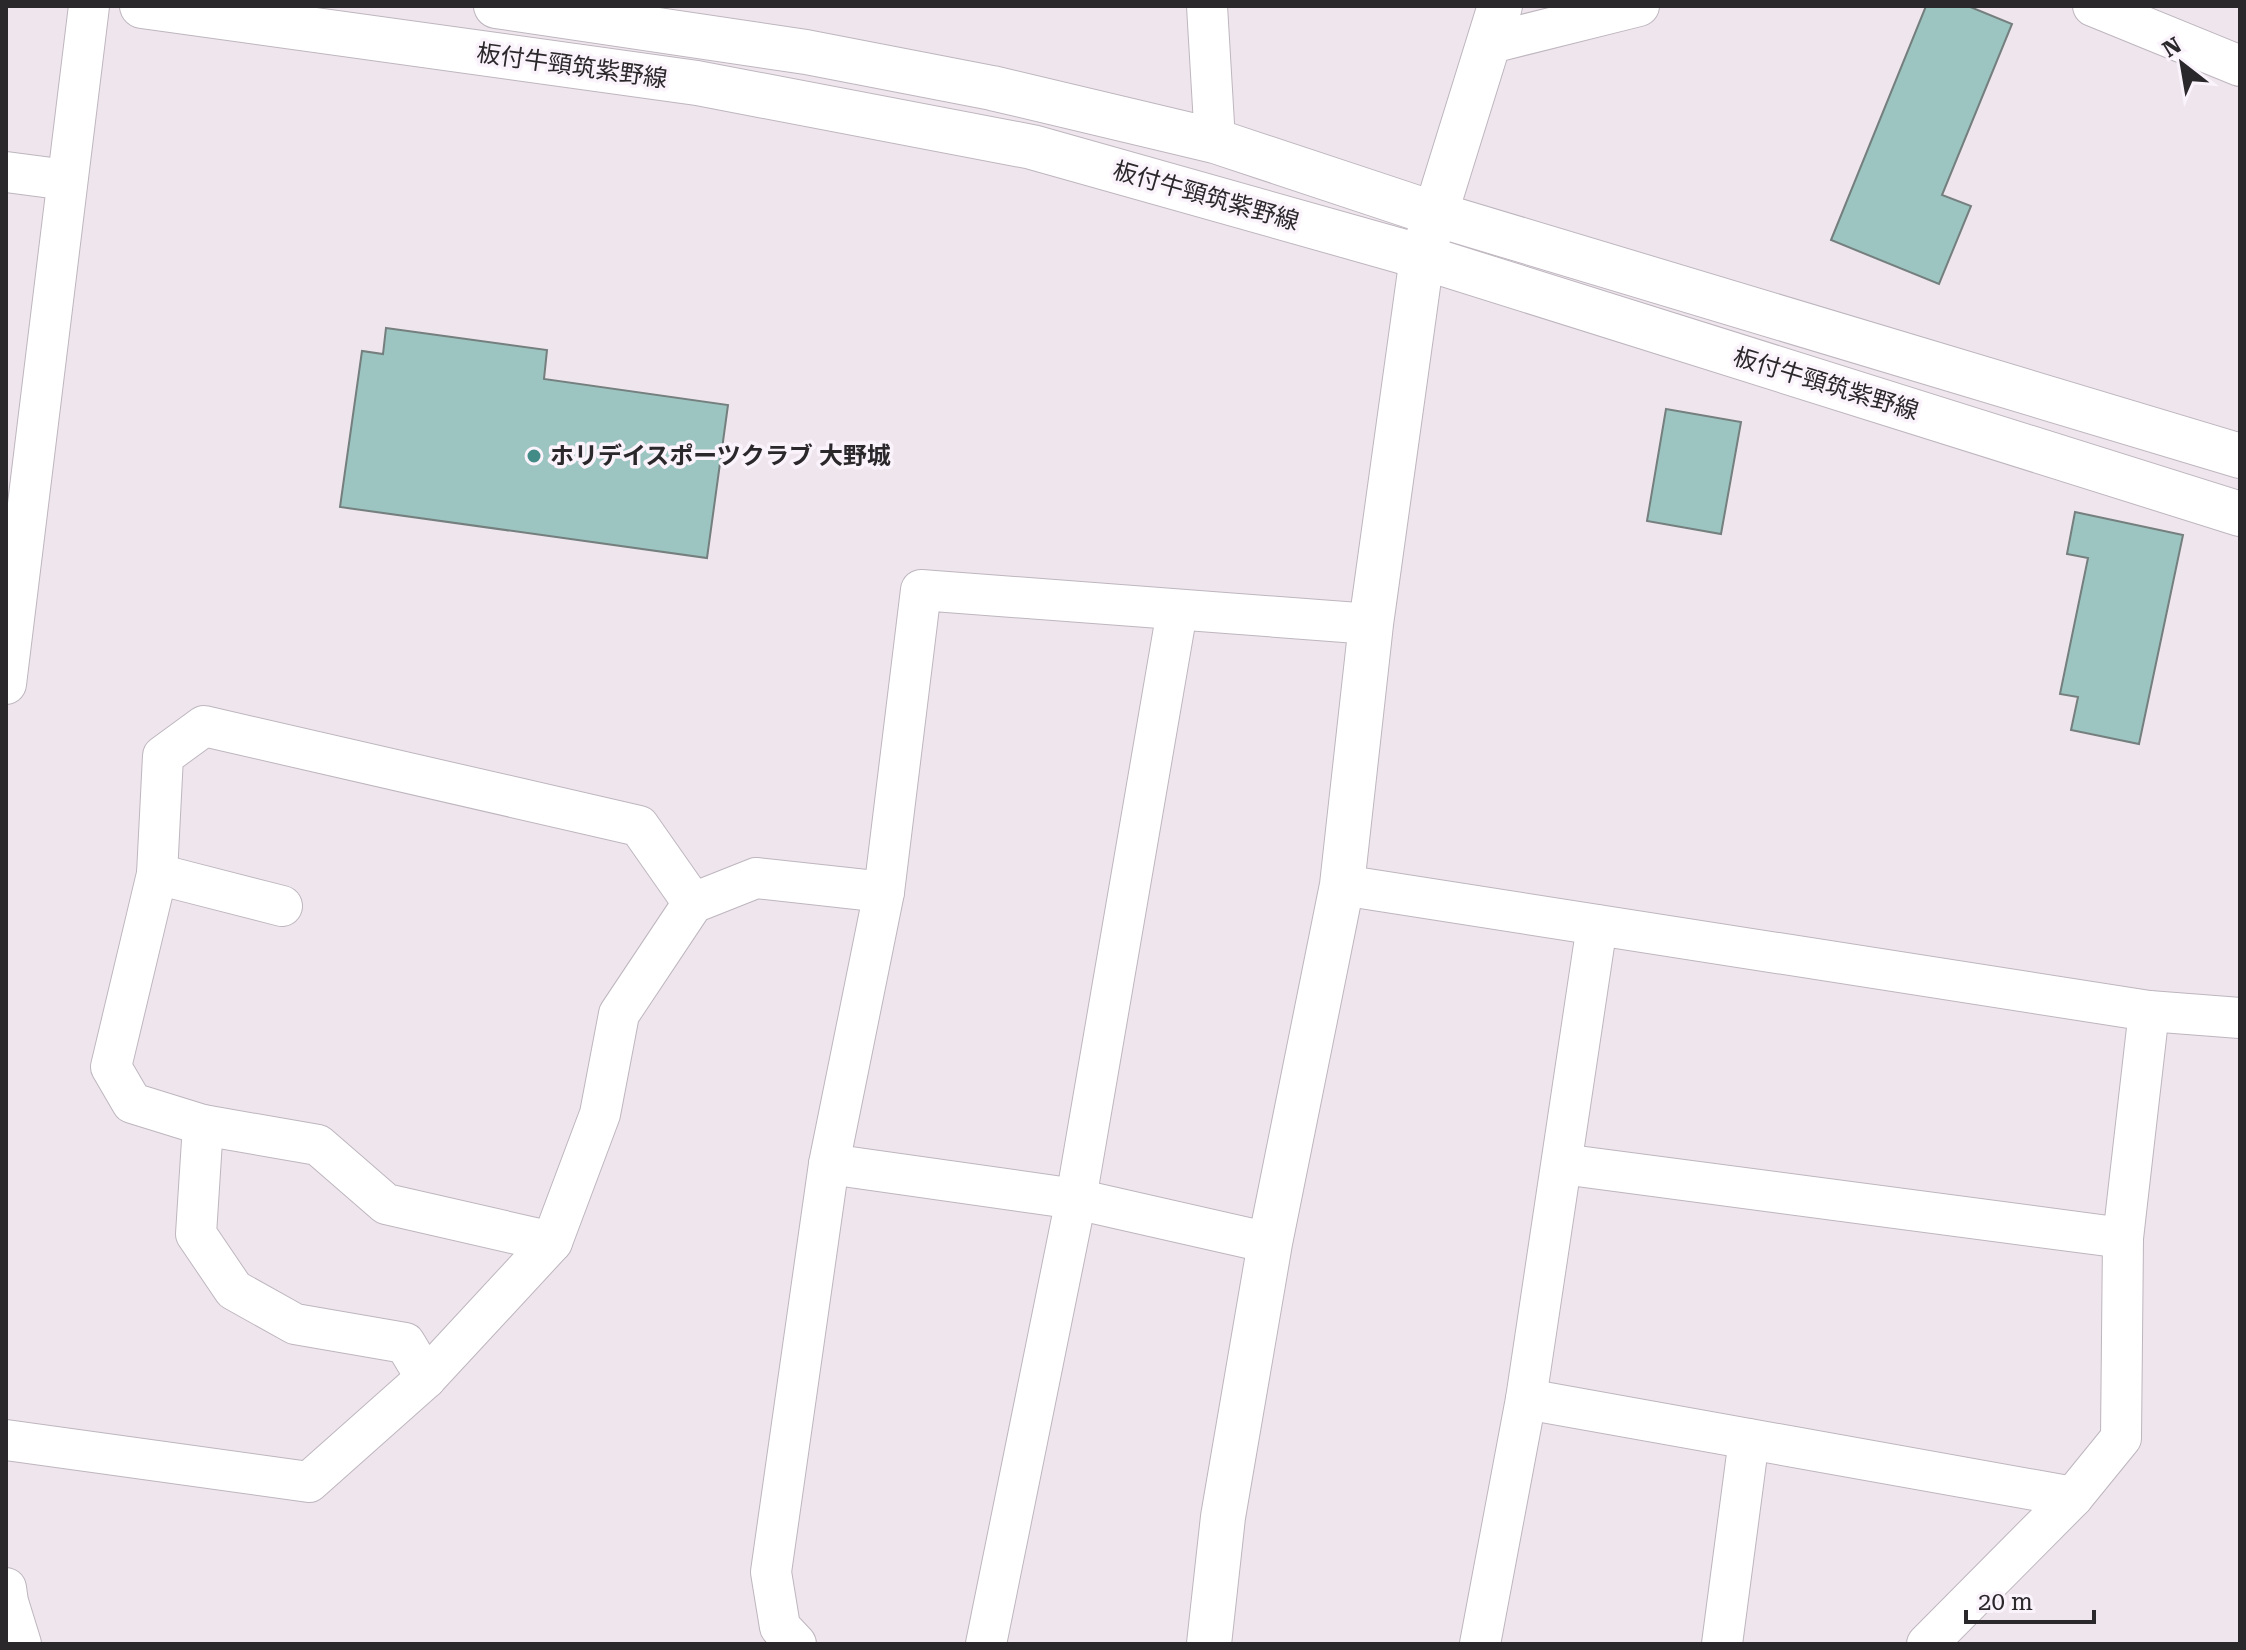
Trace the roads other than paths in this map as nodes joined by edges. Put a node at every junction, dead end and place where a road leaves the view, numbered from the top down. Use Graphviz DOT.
graph roads {
  1 [pos="89,6"];
  2 [pos="496,6"];
  3 [pos="1207,6"];
  4 [pos="1639,6"];
  5 [pos="2093,6"];
  6 [pos="164,8"];
  7 [pos="1493,25"];
  8 [pos="2240,66"];
  9 [pos="1215,141"];
  10 [pos="6,172"];
  11 [pos="67,180"];
  12 [pos="1435,214"];
  13 [pos="1422,257"];
  14 [pos="22,412"];
  15 [pos="2240,456"];
  16 [pos="2240,514"];
  17 [pos="1177,611"];
  18 [pos="1371,624"];
  19 [pos="6,664"];
  20 [pos="6,684"];
  21 [pos="157,874"];
  22 [pos="1342,885"];
  23 [pos="884,892"];
  24 [pos="693,903"];
  25 [pos="282,906"];
  26 [pos="1597,925"];
  27 [pos="2149,1011"];
  28 [pos="2240,1018"];
  29 [pos="203,1125"];
  30 [pos="829,1164"];
  31 [pos="1562,1164"];
  32 [pos="1076,1199"];
  33 [pos="2123,1238"];
  34 [pos="552,1242"];
  35 [pos="1270,1243"];
  36 [pos="426,1378"];
  37 [pos="1526,1399"];
  38 [pos="1749,1439"];
  39 [pos="6,1440"];
  40 [pos="2073,1497"];
  41 [pos="6,1588"];
  42 [pos="21,1644"];
  43 [pos="796,1644"];
  44 [pos="986,1644"];
  45 [pos="1209,1644"];
  46 [pos="1480,1644"];
  47 [pos="1722,1644"];
  48 [pos="1927,1644"];
  1 -- 11 [label="street"];
  2 -- 9 [label="main road, 板付牛頸筑紫野線"];
  3 -- 9 [label="street"];
  4 -- 7 [label="street"];
  5 -- 8 [label="street"];
  6 -- 13 [label="main road, 板付牛頸筑紫野線"];
  7 -- 12 [label="main road"];
  9 -- 12 [label="main road, 板付牛頸筑紫野線"];
  10 -- 11 [label="street"];
  11 -- 14 [label="street"];
  12 -- 13 [label="main road"];
  12 -- 15 [label="main road, 板付牛頸筑紫野線"];
  13 -- 16 [label="main road, 板付牛頸筑紫野線"];
  13 -- 18 [label="main road"];
  14 -- 19 [label="street"];
  17 -- 18 [label="street"];
  17 -- 23 [label="street"];
  17 -- 32 [label="street"];
  18 -- 22 [label="main road"];
  19 -- 20 [label="street"];
  21 -- 24 [label="street"];
  21 -- 25 [label="street"];
  21 -- 29 [label="street"];
  22 -- 26 [label="street"];
  22 -- 35 [label="main road"];
  23 -- 24 [label="street"];
  23 -- 30 [label="street"];
  24 -- 34 [label="street"];
  26 -- 27 [label="street"];
  26 -- 31 [label="street"];
  27 -- 28 [label="street"];
  27 -- 33 [label="street"];
  29 -- 34 [label="street"];
  29 -- 36 [label="street"];
  30 -- 32 [label="street"];
  30 -- 43 [label="street"];
  31 -- 33 [label="street"];
  31 -- 37 [label="street"];
  32 -- 35 [label="street"];
  32 -- 44 [label="street"];
  33 -- 40 [label="street"];
  34 -- 36 [label="street"];
  35 -- 45 [label="main road"];
  36 -- 39 [label="street"];
  37 -- 38 [label="street"];
  37 -- 46 [label="street"];
  38 -- 40 [label="street"];
  38 -- 47 [label="street"];
  40 -- 48 [label="street"];
  41 -- 42 [label="street"];
}
